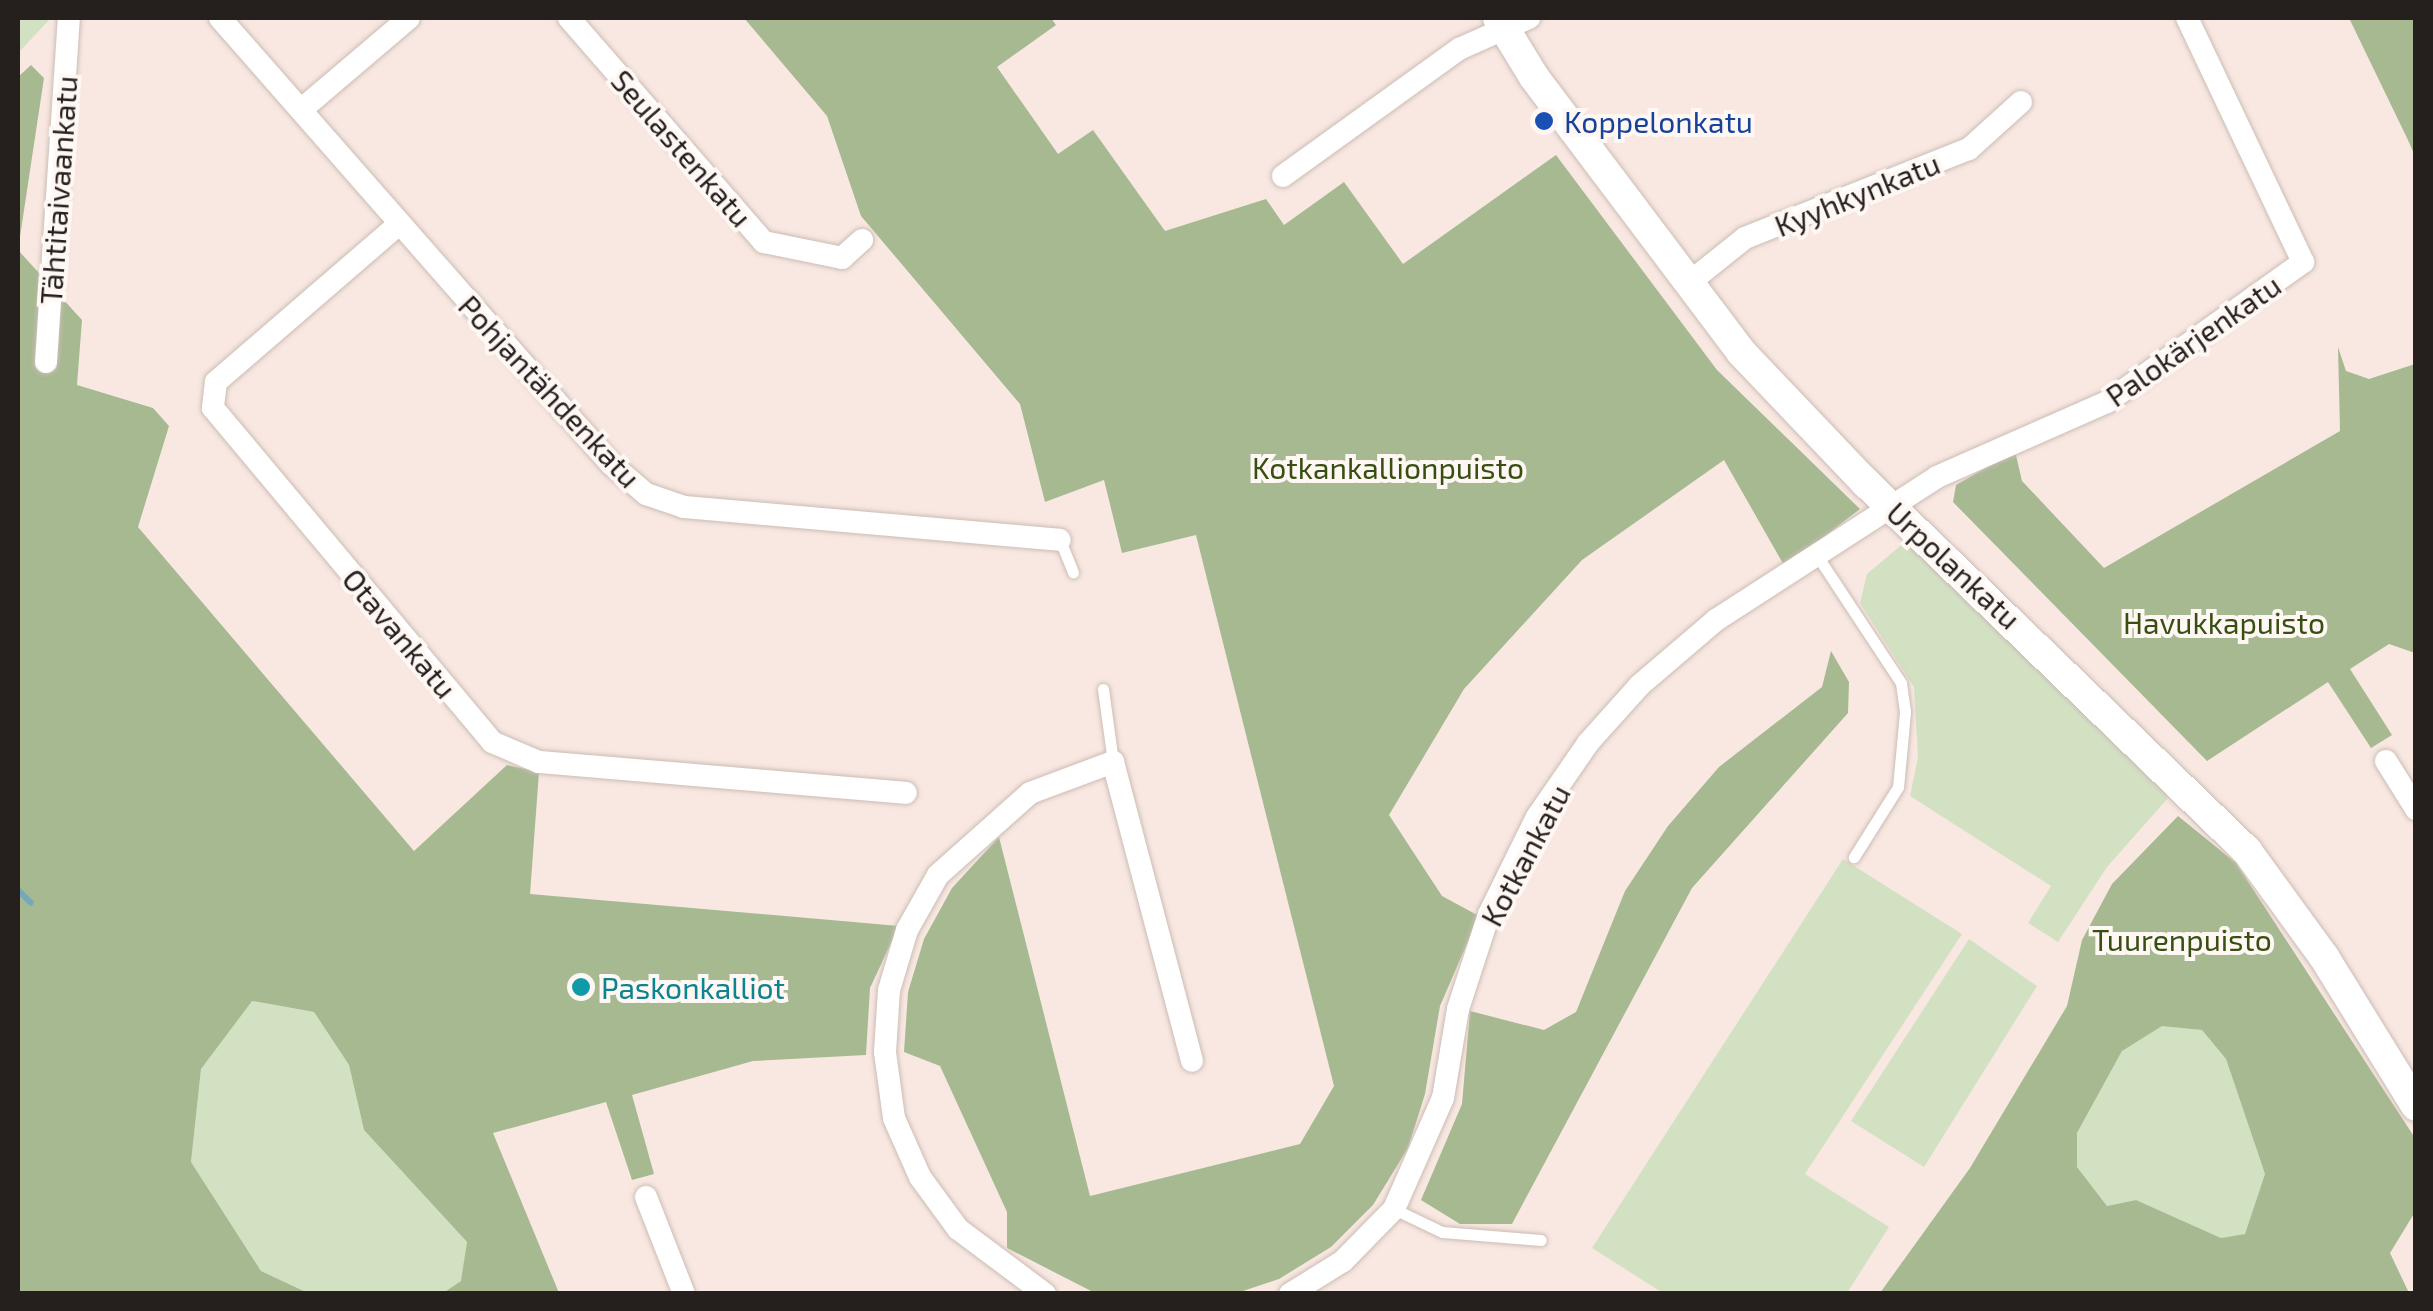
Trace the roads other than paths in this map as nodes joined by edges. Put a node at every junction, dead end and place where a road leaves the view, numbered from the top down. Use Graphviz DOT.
graph roads {
  1 [pos="69,18"];
  2 [pos="220,18"];
  3 [pos="409,18"];
  4 [pos="570,18"];
  5 [pos="2187,18"];
  6 [pos="1510,21"];
  7 [pos="2021,102"];
  8 [pos="302,109"];
  9 [pos="1283,176"];
  10 [pos="400,224"];
  11 [pos="862,240"];
  12 [pos="1690,282"];
  13 [pos="46,362"];
  14 [pos="1893,508"];
  15 [pos="1060,540"];
  16 [pos="1818,557"];
  17 [pos="1073,573"];
  18 [pos="1102,689"];
  19 [pos="2386,761"];
  20 [pos="1113,762"];
  21 [pos="906,793"];
  22 [pos="2416,809"];
  23 [pos="1854,857"];
  24 [pos="1192,1061"];
  25 [pos="2416,1106"];
  26 [pos="646,1197"];
  27 [pos="1394,1209"];
  28 [pos="1542,1240"];
  29 [pos="1019,1287"];
  30 [pos="684,1294"];
  31 [pos="1045,1294"];
  32 [pos="1290,1294"];
  1 -- 13 [label="street, Tähtitaivaankatu"];
  2 -- 8 [label="street, Pohjantähdenkatu"];
  3 -- 8 [label="street"];
  4 -- 11 [label="street, Seulastenkatu"];
  5 -- 14 [label="street, Palokärjenkatu"];
  6 -- 9 [label="street"];
  6 -- 12 [label="main road, Urpolankatu"];
  7 -- 12 [label="street, Kyyhkynkatu"];
  8 -- 10 [label="street, Pohjantähdenkatu"];
  10 -- 15 [label="street, Pohjantähdenkatu"];
  10 -- 21 [label="street, Otavankatu"];
  12 -- 14 [label="main road, Urpolankatu"];
  14 -- 16 [label="street, Kotkankatu"];
  14 -- 25 [label="main road, Urpolankatu"];
  15 -- 17 [label="lane"];
  16 -- 23 [label="lane"];
  16 -- 27 [label="street, Kotkankatu"];
  18 -- 20 [label="lane"];
  19 -- 22 [label="street"];
  20 -- 24 [label="street"];
  20 -- 29 [label="street"];
  26 -- 30 [label="street"];
  27 -- 28 [label="lane"];
  27 -- 32 [label="street, Kotkankatu"];
  29 -- 31 [label="street"];
}
